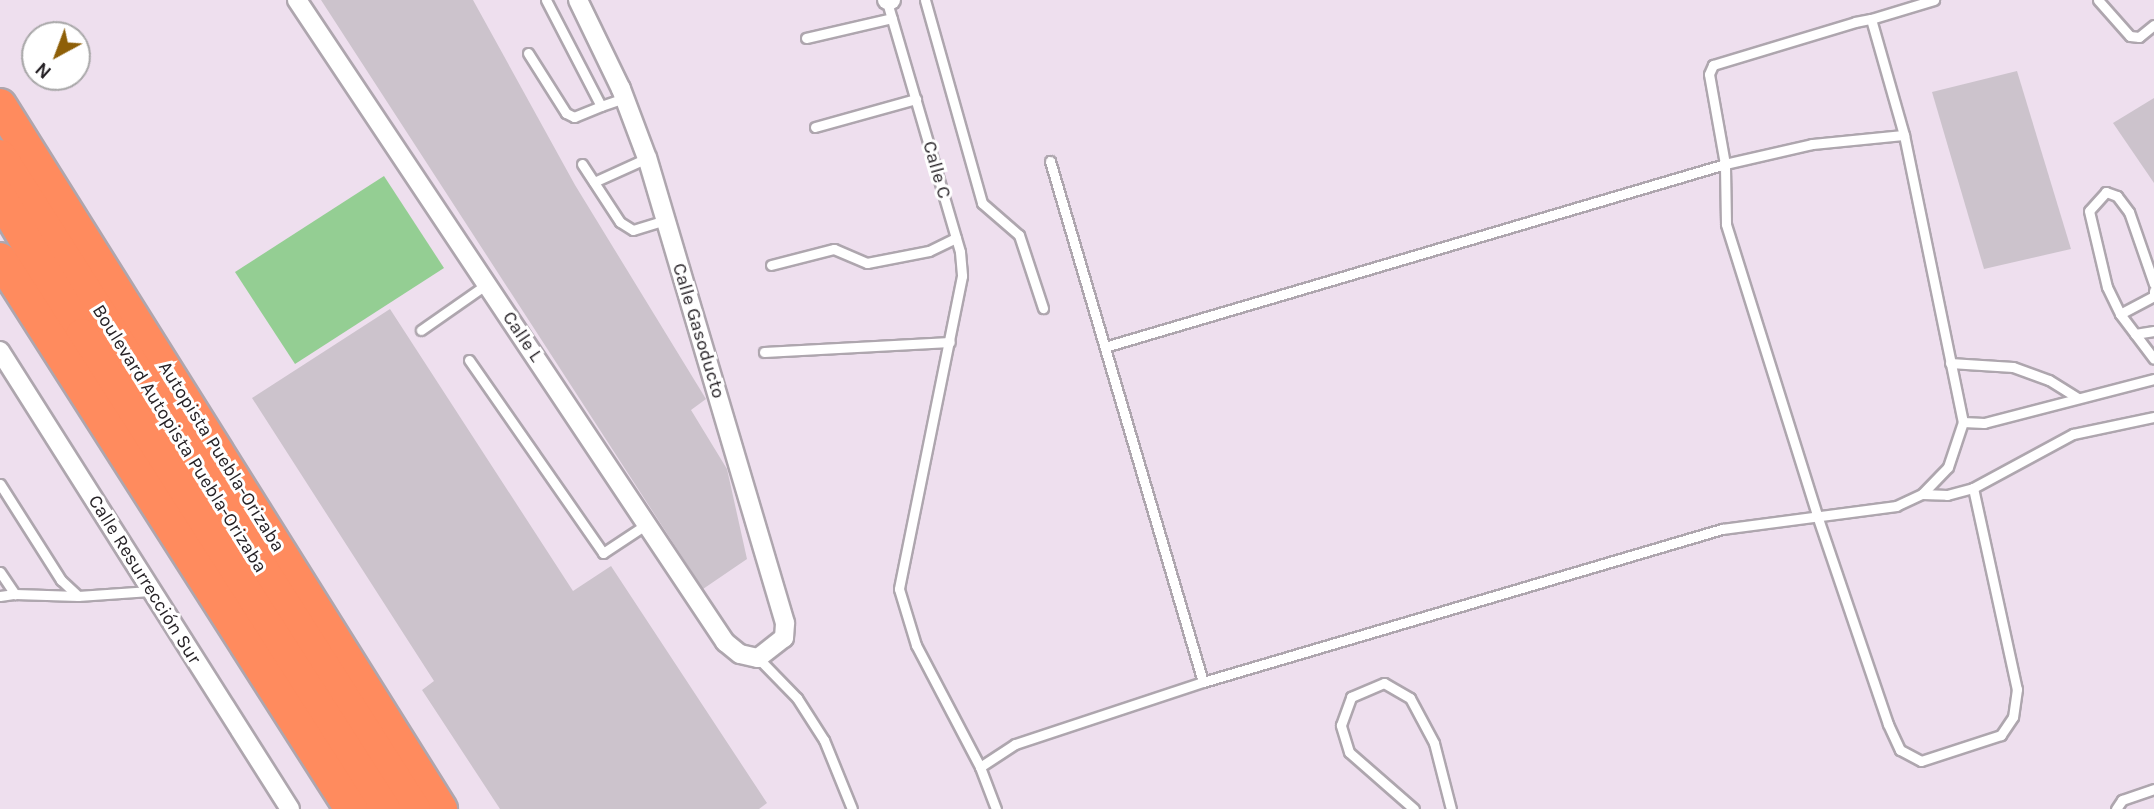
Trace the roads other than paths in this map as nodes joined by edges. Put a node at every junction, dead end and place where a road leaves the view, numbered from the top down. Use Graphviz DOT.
graph roads {
  1 [pos="297,0"];
  2 [pos="546,0"];
  3 [pos="578,0"];
  4 [pos="925,0"];
  5 [pos="1934,0"];
  6 [pos="2098,0"];
  7 [pos="889,5"];
  8 [pos="1871,19"];
  9 [pos="2154,24"];
  10 [pos="806,38"];
  11 [pos="528,53"];
  12 [pos="624,98"];
  13 [pos="916,99"];
  14 [pos="0,105"];
  15 [pos="601,106"];
  16 [pos="815,127"];
  17 [pos="1904,135"];
  18 [pos="0,156"];
  19 [pos="647,158"];
  20 [pos="1051,161"];
  21 [pos="1725,163"];
  22 [pos="582,164"];
  23 [pos="594,182"];
  24 [pos="0,197"];
  25 [pos="665,220"];
  26 [pos="956,238"];
  27 [pos="0,260"];
  28 [pos="771,265"];
  29 [pos="487,284"];
  30 [pos="2154,284"];
  31 [pos="2154,291"];
  32 [pos="1043,308"];
  33 [pos="2120,314"];
  34 [pos="421,330"];
  35 [pos="2154,331"];
  36 [pos="2136,334"];
  37 [pos="950,342"];
  38 [pos="1108,346"];
  39 [pos="0,351"];
  40 [pos="764,352"];
  41 [pos="2154,359"];
  42 [pos="469,360"];
  43 [pos="1950,363"];
  44 [pos="2154,379"];
  45 [pos="2078,398"];
  46 [pos="2154,416"];
  47 [pos="1963,422"];
  48 [pos="0,484"];
  49 [pos="1973,488"];
  50 [pos="1922,494"];
  51 [pos="1818,519"];
  52 [pos="647,524"];
  53 [pos="0,572"];
  54 [pos="150,591"];
  55 [pos="15,594"];
  56 [pos="0,596"];
  57 [pos="78,596"];
  58 [pos="758,658"];
  59 [pos="1203,682"];
  60 [pos="346,728"];
  61 [pos="980,767"];
  62 [pos="2154,789"];
  63 [pos="290,809"];
  64 [pos="351,809"];
  65 [pos="384,809"];
  66 [pos="414,809"];
  67 [pos="441,809"];
  68 [pos="852,809"];
  69 [pos="996,809"];
  70 [pos="1414,809"];
  71 [pos="1451,809"];
  72 [pos="2116,809"];
  1 -- 29 [label="street, Calle L"];
  2 -- 15 [label="lane"];
  3 -- 12 [label="street, Calle Gasoducto"];
  4 -- 32 [label="lane"];
  5 -- 8 [label="lane"];
  6 -- 9 [label="lane"];
  7 -- 10 [label="lane"];
  7 -- 13 [label="lane, Calle C"];
  8 -- 17 [label="lane"];
  8 -- 21 [label="lane"];
  11 -- 15 [label="lane"];
  12 -- 15 [label="lane"];
  12 -- 19 [label="street, Calle Gasoducto"];
  13 -- 16 [label="lane"];
  13 -- 26 [label="lane, Calle C"];
  14 -- 67 [label="highway, Autopista Puebla-Orizaba"];
  17 -- 21 [label="lane"];
  17 -- 43 [label="lane"];
  18 -- 60 [label="highway, Boulevard Autopista Puebla-Orizaba"];
  19 -- 23 [label="lane"];
  19 -- 25 [label="street, Calle Gasoducto"];
  20 -- 38 [label="lane"];
  21 -- 38 [label="lane"];
  21 -- 51 [label="lane"];
  22 -- 23 [label="lane"];
  23 -- 25 [label="lane"];
  24 -- 60 [label="highway, Boulevard Autopista Puebla-Orizaba"];
  25 -- 58 [label="street, Calle Gasoducto"];
  26 -- 28 [label="lane"];
  26 -- 37 [label="lane, Calle C"];
  27 -- 64 [label="highway"];
  29 -- 34 [label="lane"];
  29 -- 52 [label="street, Calle L"];
  30 -- 33 [label="lane"];
  31 -- 33 [label="lane"];
  33 -- 36 [label="lane"];
  35 -- 36 [label="lane"];
  36 -- 41 [label="lane"];
  37 -- 40 [label="lane"];
  37 -- 61 [label="lane, Calle C"];
  38 -- 59 [label="lane"];
  39 -- 54 [label="street, Calle Resurrección Sur"];
  42 -- 52 [label="lane"];
  43 -- 45 [label="lane"];
  43 -- 47 [label="lane"];
  44 -- 45 [label="lane"];
  45 -- 47 [label="lane"];
  46 -- 49 [label="lane"];
  47 -- 50 [label="lane"];
  48 -- 57 [label="lane"];
  49 -- 50 [label="lane"];
  49 -- 51 [label="lane"];
  50 -- 51 [label="lane"];
  51 -- 59 [label="lane"];
  52 -- 58 [label="street, Calle L"];
  53 -- 55 [label="lane"];
  54 -- 57 [label="lane"];
  54 -- 63 [label="street, Calle Resurrección Sur"];
  55 -- 56 [label="lane"];
  55 -- 57 [label="lane"];
  58 -- 68 [label="lane"];
  59 -- 61 [label="lane"];
  60 -- 65 [label="highway"];
  60 -- 66 [label="highway"];
  61 -- 69 [label="lane, Calle C"];
  62 -- 72 [label="lane"];
  70 -- 71 [label="lane"];
}
